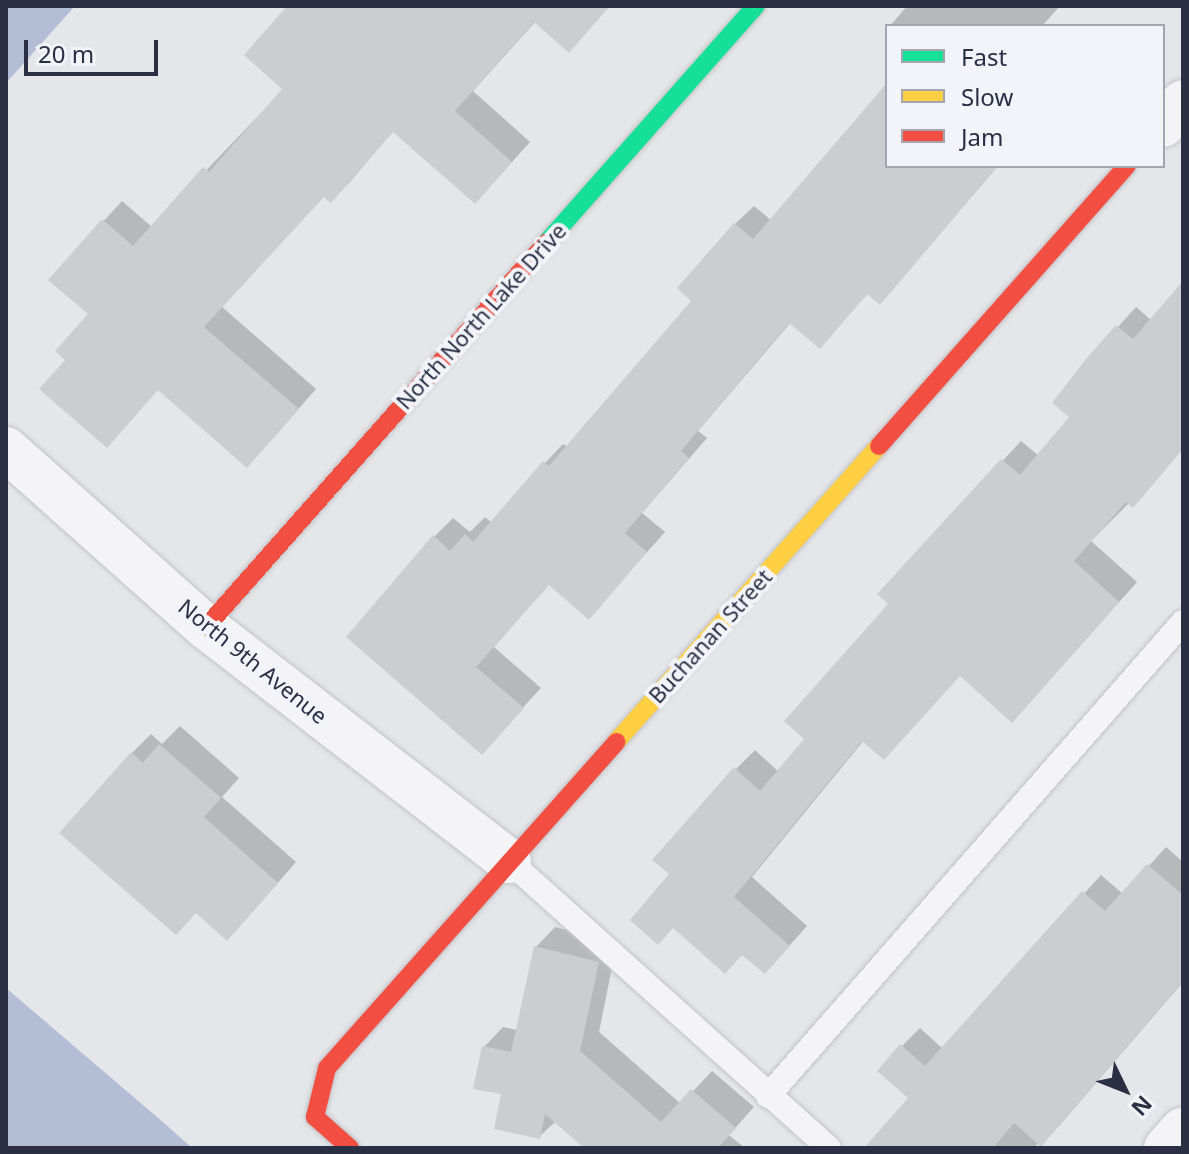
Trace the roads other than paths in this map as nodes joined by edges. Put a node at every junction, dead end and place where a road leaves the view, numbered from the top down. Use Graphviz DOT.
graph roads {
  1 [pos="756,6"];
  2 [pos="1183,102"];
  3 [pos="1165,123"];
  4 [pos="1125,168"];
  5 [pos="6,449"];
  6 [pos="1183,622"];
  7 [pos="206,627"];
  8 [pos="509,861"];
  9 [pos="768,1096"];
  10 [pos="1183,1129"];
  11 [pos="350,1148"];
  12 [pos="829,1148"];
  13 [pos="1166,1148"];
  1 -- 7 [label="street, North North Lake Drive"];
  2 -- 3 [label="street"];
  4 -- 8 [label="street, Buchanan Street"];
  5 -- 7 [label="street, North 9th Avenue"];
  6 -- 9 [label="lane"];
  7 -- 8 [label="street, North 9th Avenue"];
  8 -- 9 [label="lane"];
  8 -- 11 [label="street, Buchanan Street"];
  9 -- 12 [label="lane"];
  10 -- 13 [label="street"];
}
